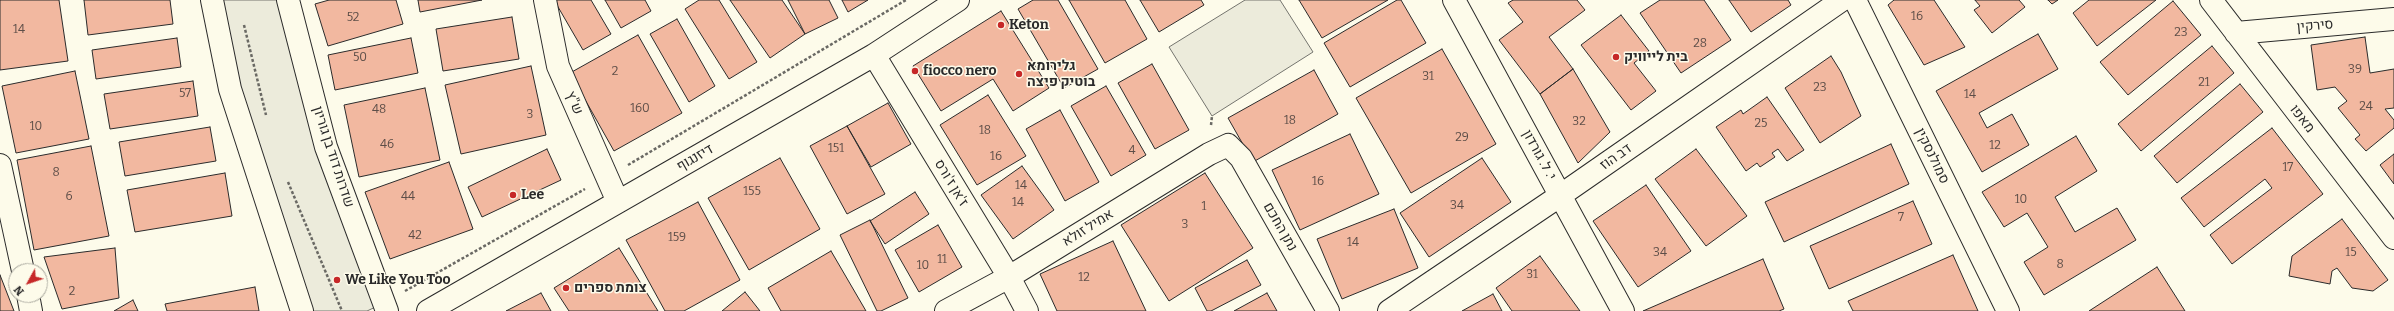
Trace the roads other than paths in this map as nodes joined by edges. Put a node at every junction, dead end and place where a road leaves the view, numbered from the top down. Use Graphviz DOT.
graph roads {
  1 [pos="212,0"];
  2 [pos="288,0"];
  3 [pos="545,0"];
  4 [pos="958,0"];
  5 [pos="1454,0"];
  6 [pos="1842,0"];
  7 [pos="1855,0"];
  8 [pos="2211,0"];
  9 [pos="2394,19"];
  10 [pos="2236,33"];
  11 [pos="874,55"];
  12 [pos="1228,145"];
  13 [pos="0,165"];
  14 [pos="1561,195"];
  15 [pos="618,202"];
  16 [pos="4,208"];
  17 [pos="2394,238"];
  18 [pos="21,263"];
  19 [pos="1009,277"];
  20 [pos="386,307"];
  21 [pos="302,311"];
  22 [pos="428,311"];
  23 [pos="946,311"];
  24 [pos="1027,311"];
  25 [pos="1328,311"];
  26 [pos="1389,311"];
  27 [pos="1623,311"];
  28 [pos="2008,311"];
  1 -- 21 [label="street"];
  2 -- 20 [label="street, שדרות דוד בן גוריון"];
  3 -- 15 [label="street, ש\"ץ"];
  4 -- 11 [label="street, דיזנגוף"];
  5 -- 14 [label="street, י. ל. גורדון"];
  6 -- 14 [label="street, דב הוז"];
  7 -- 28 [label="street, סמולנסקין"];
  8 -- 10 [label="street, מאפו"];
  9 -- 10 [label="street, סירקין"];
  10 -- 17 [label="street, מאפו"];
  11 -- 15 [label="street, דיזנגוף"];
  11 -- 19 [label="street, ז'אן ז'ורס"];
  12 -- 19 [label="street, אמיל זולא"];
  12 -- 25 [label="street, נתן החכם"];
  13 -- 16 [label="street"];
  14 -- 26 [label="street, דב הוז"];
  14 -- 27 [label="street, י. ל. גורדון"];
  15 -- 22 [label="street, דיזנגוף"];
  16 -- 18 [label="street"];
  19 -- 23 [label="street, אמיל זולא"];
  19 -- 24 [label="street, ז'אן ז'ורס"];
}
